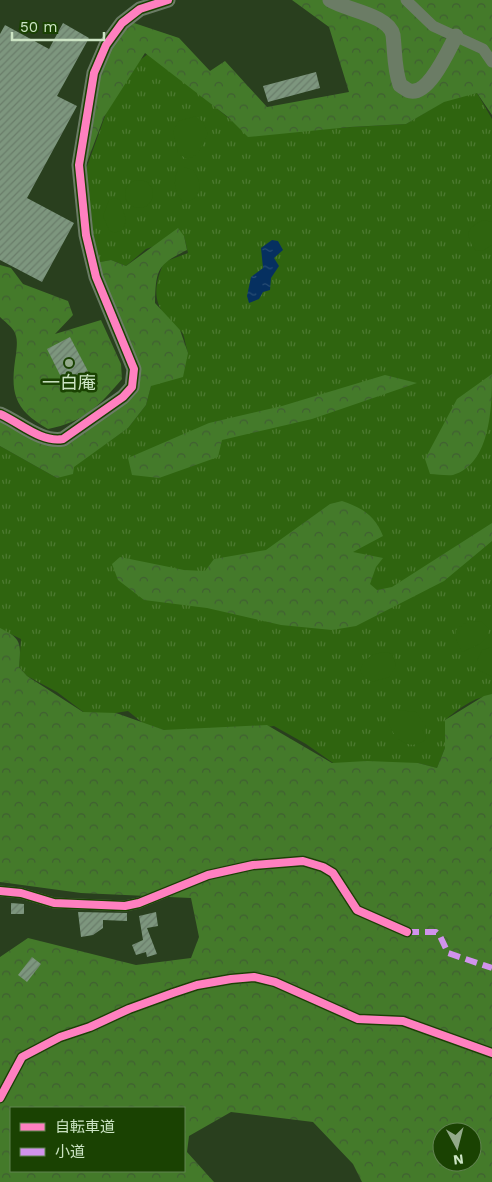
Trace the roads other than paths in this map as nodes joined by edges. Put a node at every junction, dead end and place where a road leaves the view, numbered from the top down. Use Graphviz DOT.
graph roads {
  1 [pos="168,0"];
  2 [pos="330,0"];
  3 [pos="406,0"];
  4 [pos="456,36"];
  5 [pos="492,62"];
  6 [pos="0,414"];
  7 [pos="0,891"];
  8 [pos="407,932"];
  9 [pos="492,1053"];
  10 [pos="0,1098"];
  1 -- 6 [label="street"];
  2 -- 4 [label="street"];
  3 -- 4 [label="street"];
  4 -- 5 [label="street"];
  7 -- 8 [label="street"];
  9 -- 10 [label="street"];
}
